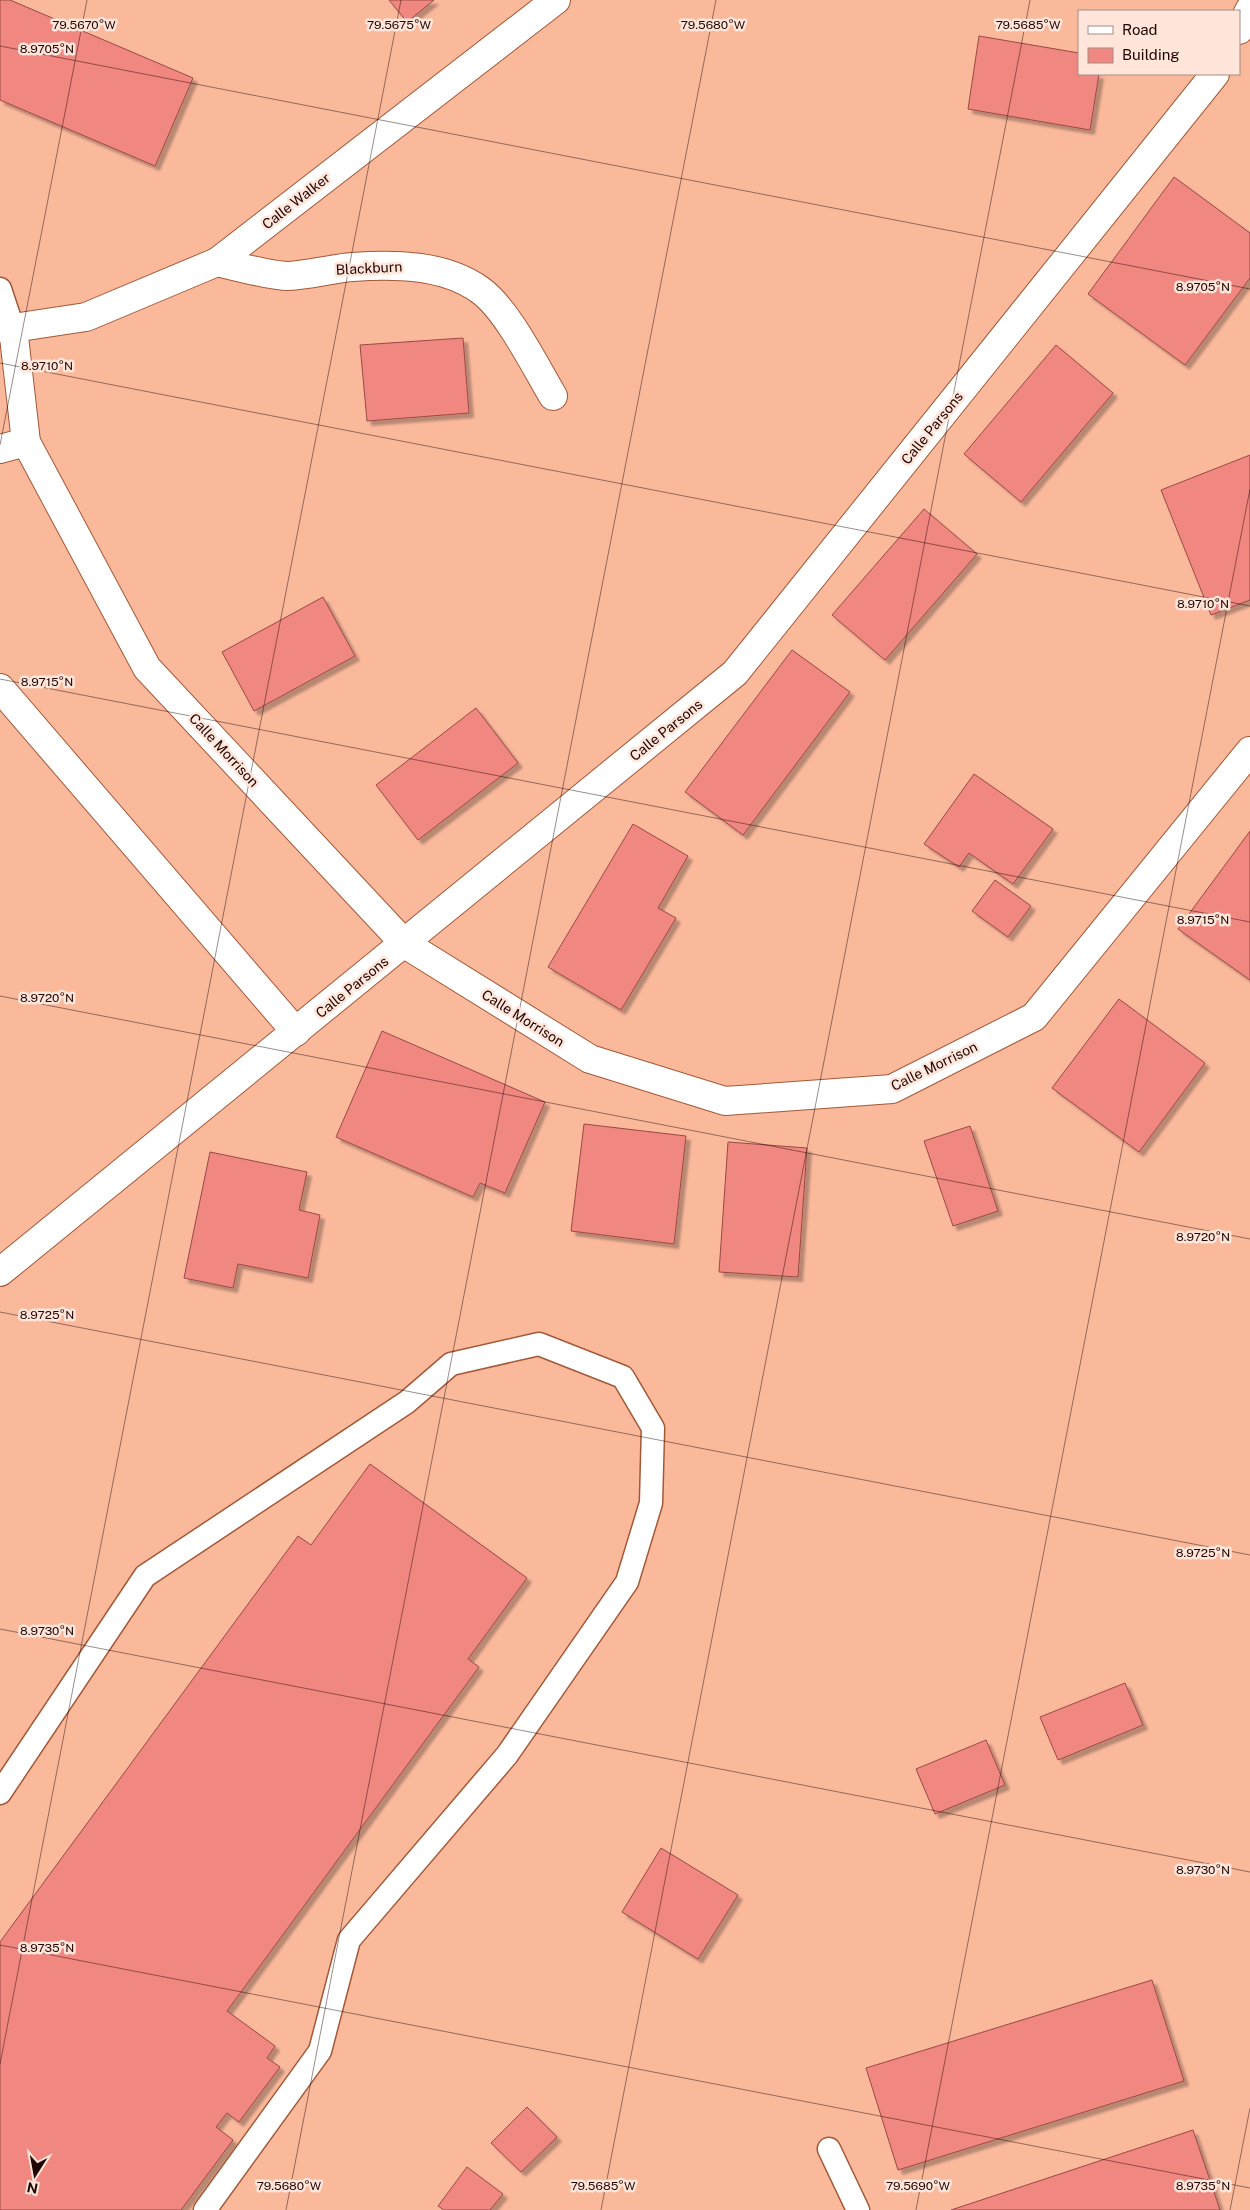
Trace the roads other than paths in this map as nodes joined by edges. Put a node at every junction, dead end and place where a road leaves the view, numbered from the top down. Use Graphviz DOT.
graph roads {
  1 [pos="556,0"];
  2 [pos="1250,9"];
  3 [pos="1240,28"];
  4 [pos="1214,75"];
  5 [pos="217,262"];
  6 [pos="0,289"];
  7 [pos="6,328"];
  8 [pos="553,396"];
  9 [pos="26,442"];
  10 [pos="0,449"];
  11 [pos="0,688"];
  12 [pos="1250,751"];
  13 [pos="405,944"];
  14 [pos="296,1032"];
  15 [pos="0,1272"];
  16 [pos="0,1793"];
  17 [pos="829,2149"];
  18 [pos="205,2210"];
  19 [pos="858,2210"];
  1 -- 5 [label="street, Calle Walker"];
  2 -- 3 [label="street"];
  4 -- 13 [label="street, Calle Parsons"];
  5 -- 7 [label="street, Calle Walker"];
  5 -- 8 [label="street, Blackburn"];
  6 -- 7 [label="lane"];
  7 -- 9 [label="street, Calle Morrison"];
  9 -- 10 [label="street"];
  9 -- 13 [label="street, Calle Morrison"];
  11 -- 14 [label="street"];
  12 -- 13 [label="street, Calle Morrison"];
  13 -- 14 [label="street, Calle Parsons"];
  14 -- 15 [label="street, Calle Parsons"];
  16 -- 18 [label="lane"];
  17 -- 19 [label="lane"];
}
